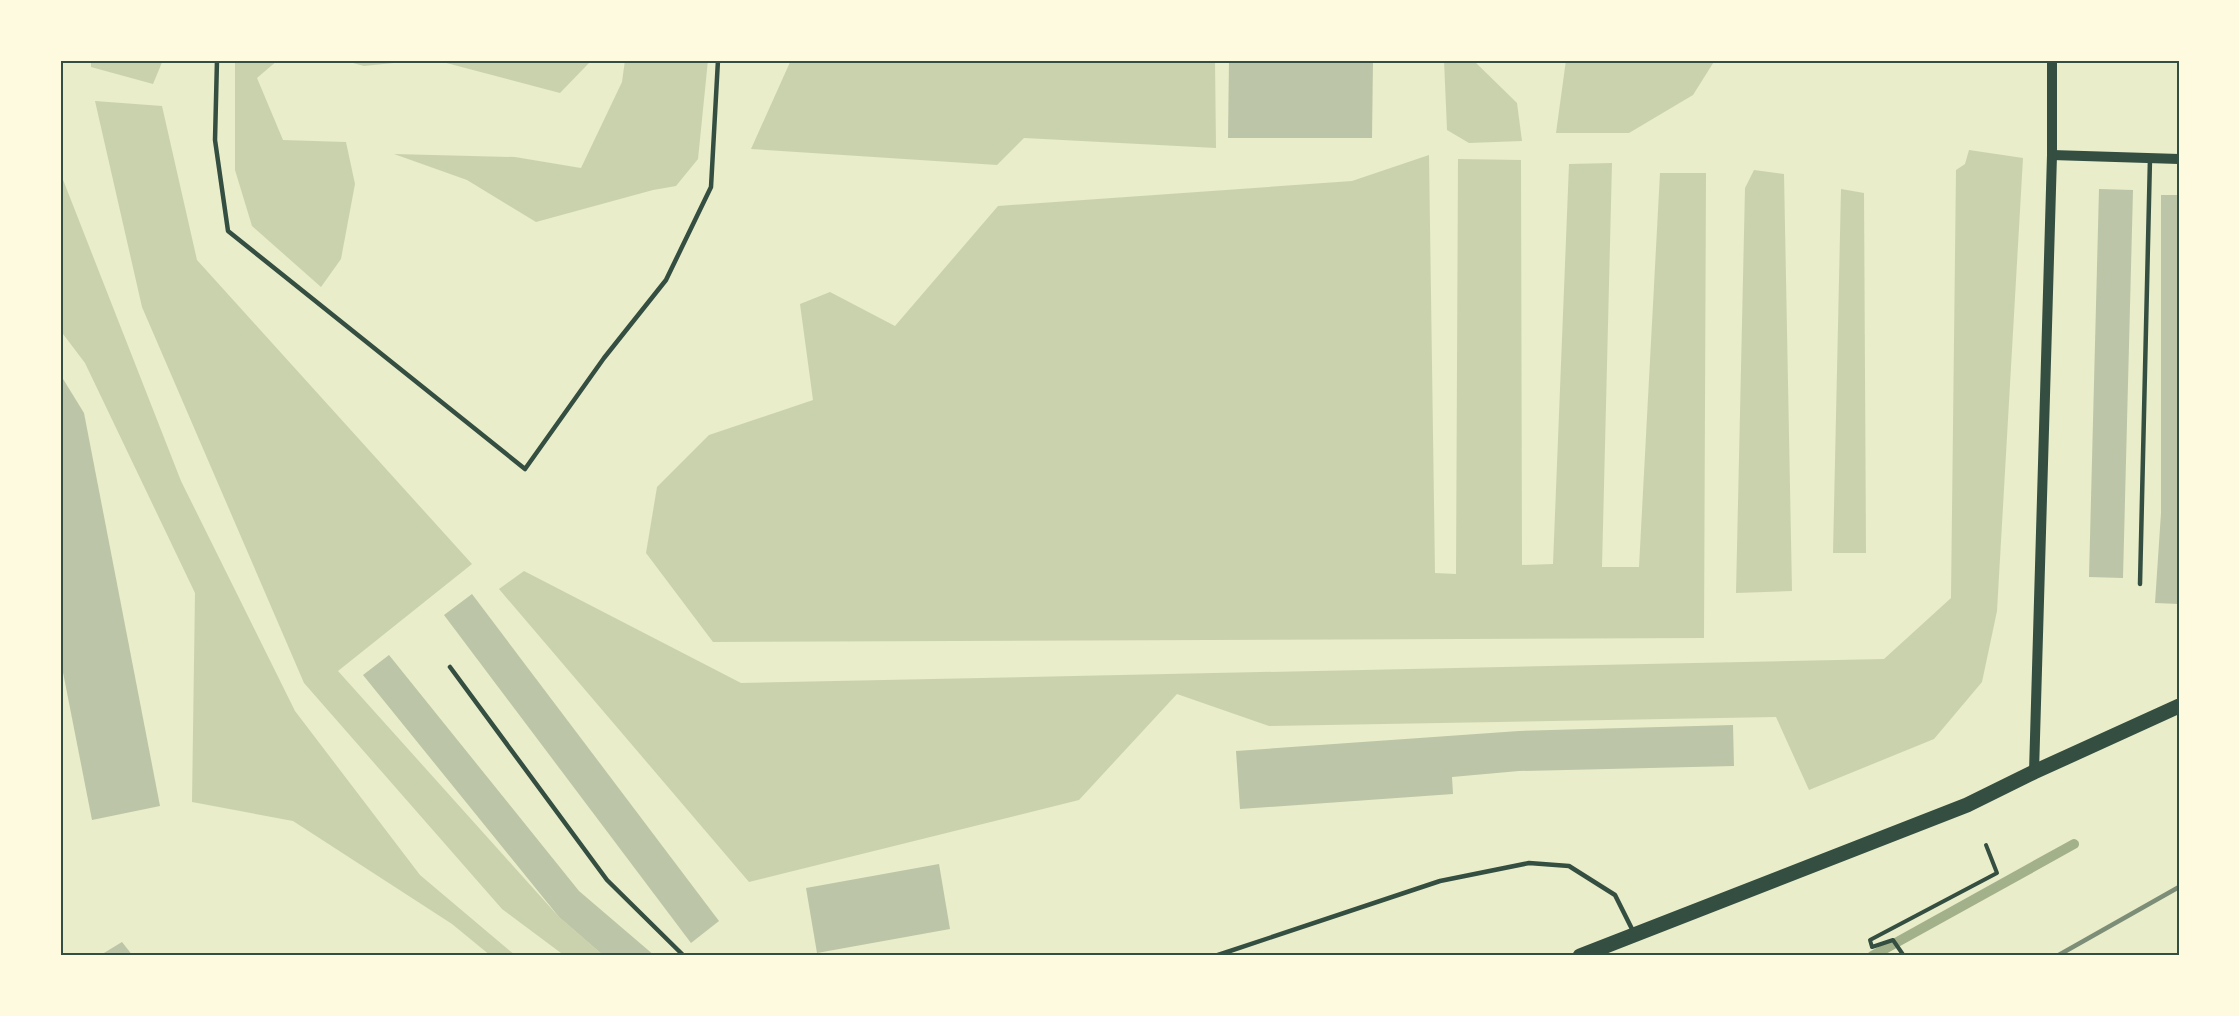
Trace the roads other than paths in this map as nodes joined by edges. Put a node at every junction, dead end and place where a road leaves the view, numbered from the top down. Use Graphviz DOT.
graph roads {
  1 [pos="217,60"];
  2 [pos="718,60"];
  3 [pos="2052,60"];
  4 [pos="2052,155"];
  5 [pos="2150,158"];
  6 [pos="2179,159"];
  7 [pos="2140,584"];
  8 [pos="450,667"];
  9 [pos="2179,706"];
  10 [pos="2034,772"];
  11 [pos="1635,935"];
  12 [pos="684,956"];
  13 [pos="1215,956"];
  14 [pos="1581,956"];
  1 -- 2 [label="lane"];
  3 -- 4 [label="street"];
  4 -- 5 [label="street"];
  4 -- 10 [label="street"];
  5 -- 6 [label="street"];
  5 -- 7 [label="lane"];
  8 -- 12 [label="lane"];
  9 -- 10 [label="main road"];
  10 -- 11 [label="main road"];
  11 -- 13 [label="lane"];
  11 -- 14 [label="main road"];
}
